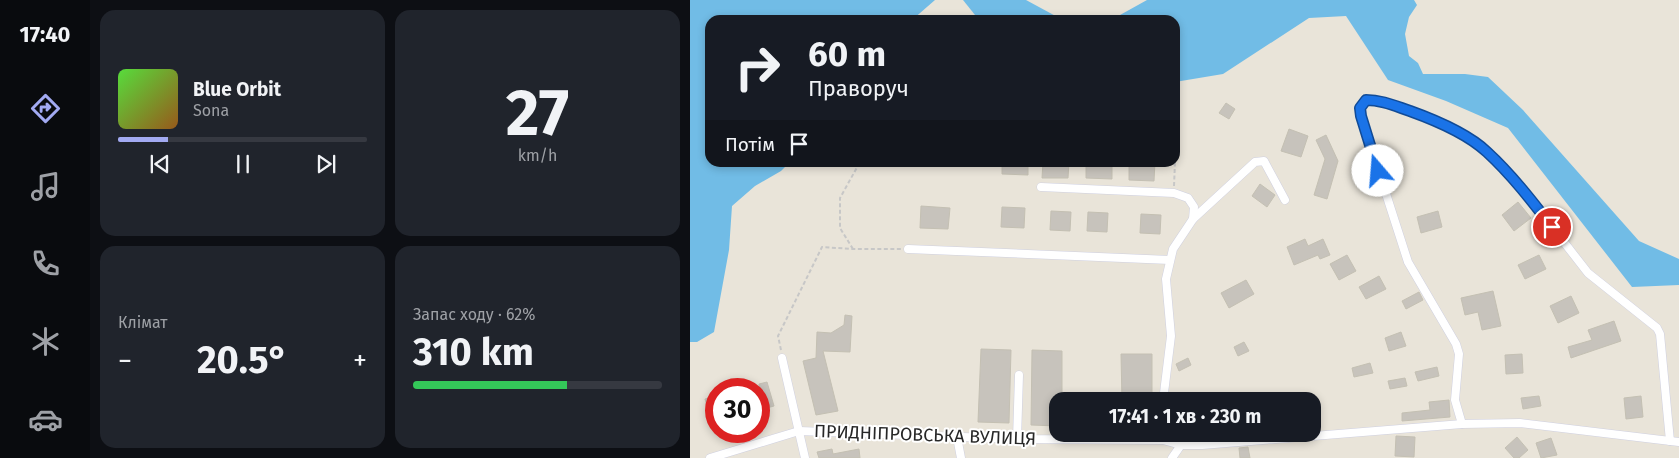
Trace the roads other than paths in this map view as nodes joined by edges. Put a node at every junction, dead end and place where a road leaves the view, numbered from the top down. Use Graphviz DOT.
graph roads {
  1 [pos="1041,187"];
  2 [pos="1285,200"];
  3 [pos="1193,219"];
  4 [pos="908,249"];
  5 [pos="1170,260"];
  6 [pos="782,358"];
  7 [pos="1019,375"];
  8 [pos="1163,392"];
  9 [pos="1462,424"];
  10 [pos="799,431"];
  11 [pos="957,437"];
  12 [pos="1017,438"];
  13 [pos="1049,438"];
  14 [pos="1670,441"];
  15 [pos="1175,442"];
  16 [pos="1679,442"];
  17 [pos="1182,445"];
  18 [pos="710,458"];
  19 [pos="805,458"];
  20 [pos="961,458"];
  21 [pos="1172,458"];
  1 -- 3 [label="street"];
  2 -- 3 [label="street"];
  3 -- 5 [label="street"];
  4 -- 5 [label="street"];
  5 -- 8 [label="street"];
  6 -- 10 [label="street"];
  7 -- 12 [label="street"];
  9 -- 14 [label="street, ПРИДНІПРОВСЬКА ВУЛИЦЯ"];
  9 -- 14 [label="street"];
  9 -- 17 [label="street, ПРИДНІПРОВСЬКА ВУЛИЦЯ"];
  10 -- 11 [label="street, ПРИДНІПРОВСЬКА ВУЛИЦЯ"];
  10 -- 18 [label="street, ПРИДНІПРОВСЬКА ВУЛИЦЯ"];
  10 -- 19 [label="street"];
  11 -- 12 [label="street, ПРИДНІПРОВСЬКА ВУЛИЦЯ"];
  11 -- 20 [label="street"];
  12 -- 13 [label="street, ПРИДНІПРОВСЬКА ВУЛИЦЯ"];
  14 -- 16 [label="street, ПРИДНІПРОВСЬКА ВУЛИЦЯ"];
  15 -- 17 [label="street, ПРИДНІПРОВСЬКА ВУЛИЦЯ"];
  17 -- 21 [label="street"];
}
